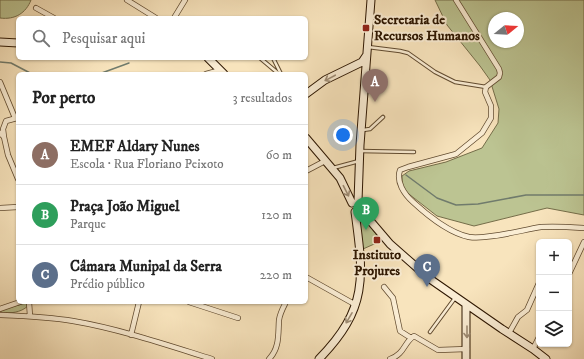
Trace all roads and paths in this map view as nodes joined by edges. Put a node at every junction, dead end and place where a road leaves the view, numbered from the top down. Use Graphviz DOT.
graph roads {
  1 [pos="128,0"];
  2 [pos="185,0"];
  3 [pos="371,0"];
  4 [pos="456,0"];
  5 [pos="134,2"];
  6 [pos="36,8"];
  7 [pos="50,16"];
  8 [pos="153,16"];
  9 [pos="175,16"];
  10 [pos="0,42"];
  11 [pos="16,43"];
  12 [pos="367,51"];
  13 [pos="210,60"];
  14 [pos="262,60"];
  15 [pos="274,60"];
  16 [pos="355,66"];
  17 [pos="222,72"];
  18 [pos="278,72"];
  19 [pos="279,72"];
  20 [pos="365,72"];
  21 [pos="0,82"];
  22 [pos="486,87"];
  23 [pos="308,93"];
  24 [pos="16,116"];
  25 [pos="383,117"];
  26 [pos="16,118"];
  27 [pos="361,131"];
  28 [pos="2,135"];
  29 [pos="308,140"];
  30 [pos="360,151"];
  31 [pos="414,152"];
  32 [pos="325,161"];
  33 [pos="359,161"];
  34 [pos="332,168"];
  35 [pos="308,170"];
  36 [pos="16,174"];
  37 [pos="355,202"];
  38 [pos="16,206"];
  39 [pos="0,208"];
  40 [pos="358,211"];
  41 [pos="584,228"];
  42 [pos="584,242"];
  43 [pos="572,268"];
  44 [pos="308,278"];
  45 [pos="384,287"];
  46 [pos="536,290"];
  47 [pos="455,298"];
  48 [pos="16,303"];
  49 [pos="29,304"];
  50 [pos="139,304"];
  51 [pos="195,304"];
  52 [pos="285,304"];
  53 [pos="356,305"];
  54 [pos="466,305"];
  55 [pos="0,309"];
  56 [pos="476,311"];
  57 [pos="0,315"];
  58 [pos="30,316"];
  59 [pos="466,316"];
  60 [pos="238,318"];
  61 [pos="430,332"];
  62 [pos="510,333"];
  63 [pos="131,335"];
  64 [pos="411,338"];
  65 [pos="536,343"];
  66 [pos="467,349"];
  67 [pos="533,349"];
  68 [pos="212,359"];
  69 [pos="269,359"];
  70 [pos="319,359"];
  71 [pos="390,359"];
  72 [pos="466,359"];
  73 [pos="546,359"];
  1 -- 5 [label="street"];
  2 -- 9 [label="street"];
  3 -- 12 [label="street"];
  4 -- 22 [label="street"];
  5 -- 8 [label="street"];
  6 -- 7 [label="street"];
  10 -- 11 [label="street"];
  12 -- 16 [label="street"];
  12 -- 20 [label="street"];
  12 -- 22 [label="lane"];
  13 -- 17 [label="street"];
  14 -- 18 [label="lane"];
  15 -- 19 [label="lane"];
  16 -- 20 [label="street"];
  16 -- 23 [label="street, one-way"];
  20 -- 27 [label="street"];
  21 -- 24 [label="street"];
  22 -- 41 [label="street"];
  25 -- 27 [label="lane"];
  26 -- 28 [label="street"];
  27 -- 30 [label="street"];
  28 -- 36 [label="street"];
  29 -- 32 [label="street"];
  30 -- 31 [label="lane"];
  30 -- 33 [label="street"];
  32 -- 34 [label="street"];
  32 -- 35 [label="street"];
  33 -- 34 [label="lane"];
  33 -- 37 [label="street"];
  34 -- 37 [label="street, one-way"];
  37 -- 40 [label="street"];
  38 -- 39 [label="street"];
  40 -- 47 [label="street"];
  40 -- 53 [label="street"];
  42 -- 43 [label="street"];
  44 -- 53 [label="street"];
  45 -- 64 [label="street"];
  46 -- 62 [label="street"];
  47 -- 54 [label="street"];
  47 -- 61 [label="lane"];
  48 -- 55 [label="street"];
  49 -- 58 [label="street"];
  50 -- 63 [label="street"];
  51 -- 60 [label="street"];
  52 -- 69 [label="street"];
  53 -- 70 [label="street, one-way"];
  54 -- 56 [label="street"];
  54 -- 59 [label="street"];
  56 -- 59 [label="street"];
  56 -- 62 [label="street"];
  57 -- 58 [label="street"];
  58 -- 63 [label="street"];
  59 -- 66 [label="street, one-way"];
  62 -- 67 [label="street"];
  63 -- 68 [label="street"];
  64 -- 66 [label="street"];
  64 -- 71 [label="street"];
  65 -- 67 [label="street"];
  66 -- 72 [label="street"];
  67 -- 73 [label="street"];
}
